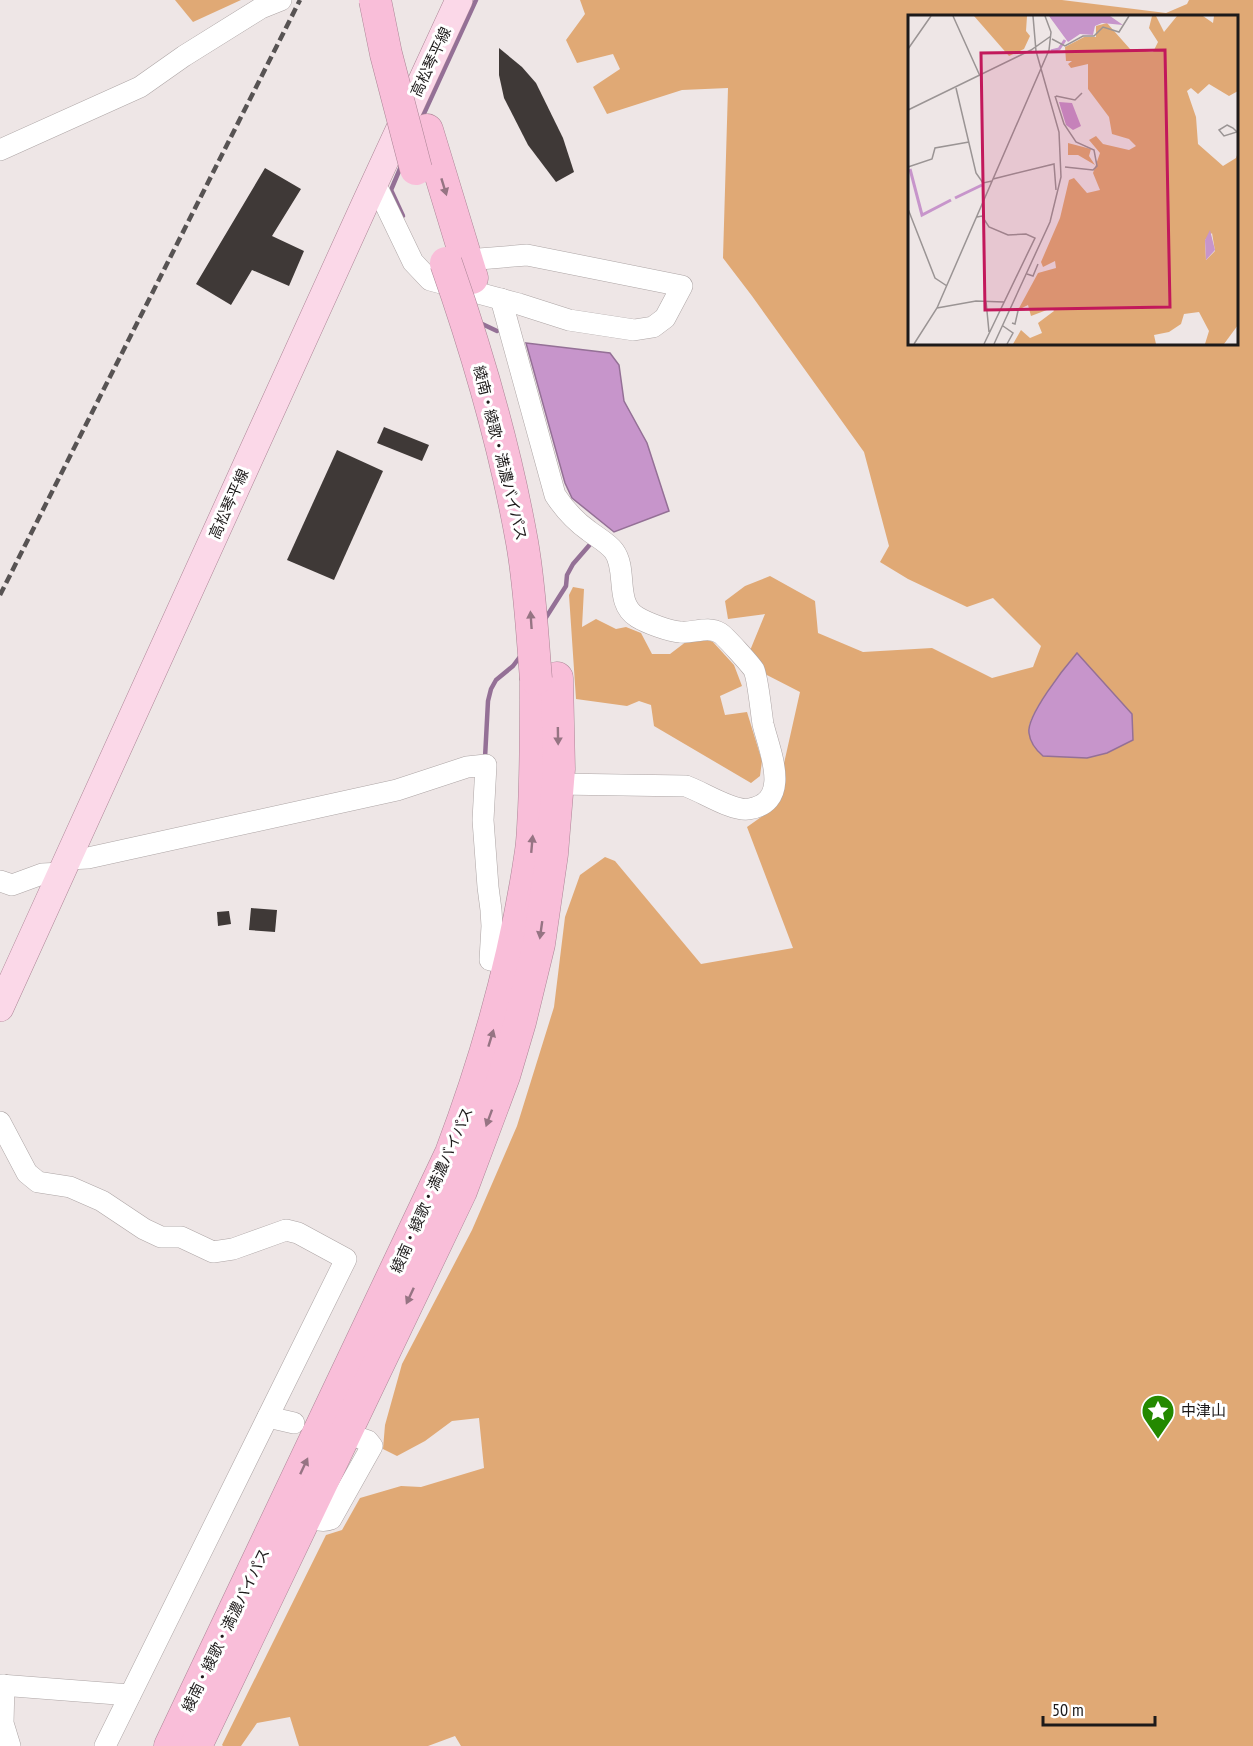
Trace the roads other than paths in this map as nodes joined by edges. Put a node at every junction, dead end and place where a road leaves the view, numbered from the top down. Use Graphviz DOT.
graph roads {
  1 [pos="281,0"];
  2 [pos="375,0"];
  3 [pos="395,0"];
  4 [pos="459,0"];
  5 [pos="0,150"];
  6 [pos="375,183"];
  7 [pos="462,268"];
  8 [pos="501,299"];
  9 [pos="546,678"];
  10 [pos="558,784"];
  11 [pos="65,866"];
  12 [pos="0,880"];
  13 [pos="511,964"];
  14 [pos="0,1008"];
  15 [pos="0,1122"];
  16 [pos="268,1417"];
  17 [pos="294,1423"];
  18 [pos="362,1439"];
  19 [pos="296,1509"];
  20 [pos="2,1685"];
  21 [pos="130,1695"];
  22 [pos="192,1745"];
  23 [pos="10,1746"];
  24 [pos="105,1746"];
  1 -- 5 [label="street"];
  2 -- 7 [label="highway, 綾南・綾歌・満濃バイパス, bridge"];
  3 -- 7 [label="highway, 綾南・綾歌・満濃バイパス, one-way"];
  4 -- 6 [label="main road, 高松琴平線"];
  6 -- 8 [label="street"];
  6 -- 11 [label="main road, 高松琴平線"];
  7 -- 8 [label="street"];
  7 -- 9 [label="highway, 綾南・綾歌・満濃バイパス, bridge"];
  8 -- 10 [label="street"];
  9 -- 10 [label="highway, 綾南・綾歌・満濃バイパス, one-way"];
  13 -- 9 [label="highway, 綾南・綾歌・満濃バイパス, one-way"];
  10 -- 19 [label="highway, 綾南・綾歌・満濃バイパス, one-way"];
  11 -- 12 [label="street"];
  11 -- 13 [label="street"];
  11 -- 14 [label="main road, 高松琴平線"];
  19 -- 13 [label="highway, 綾南・綾歌・満濃バイパス, one-way"];
  15 -- 16 [label="street"];
  16 -- 17 [label="street"];
  16 -- 21 [label="street"];
  18 -- 19 [label="street"];
  19 -- 22 [label="highway, 綾南・綾歌・満濃バイパス"];
  20 -- 21 [label="street"];
  20 -- 23 [label="street"];
  21 -- 24 [label="street"];
}
